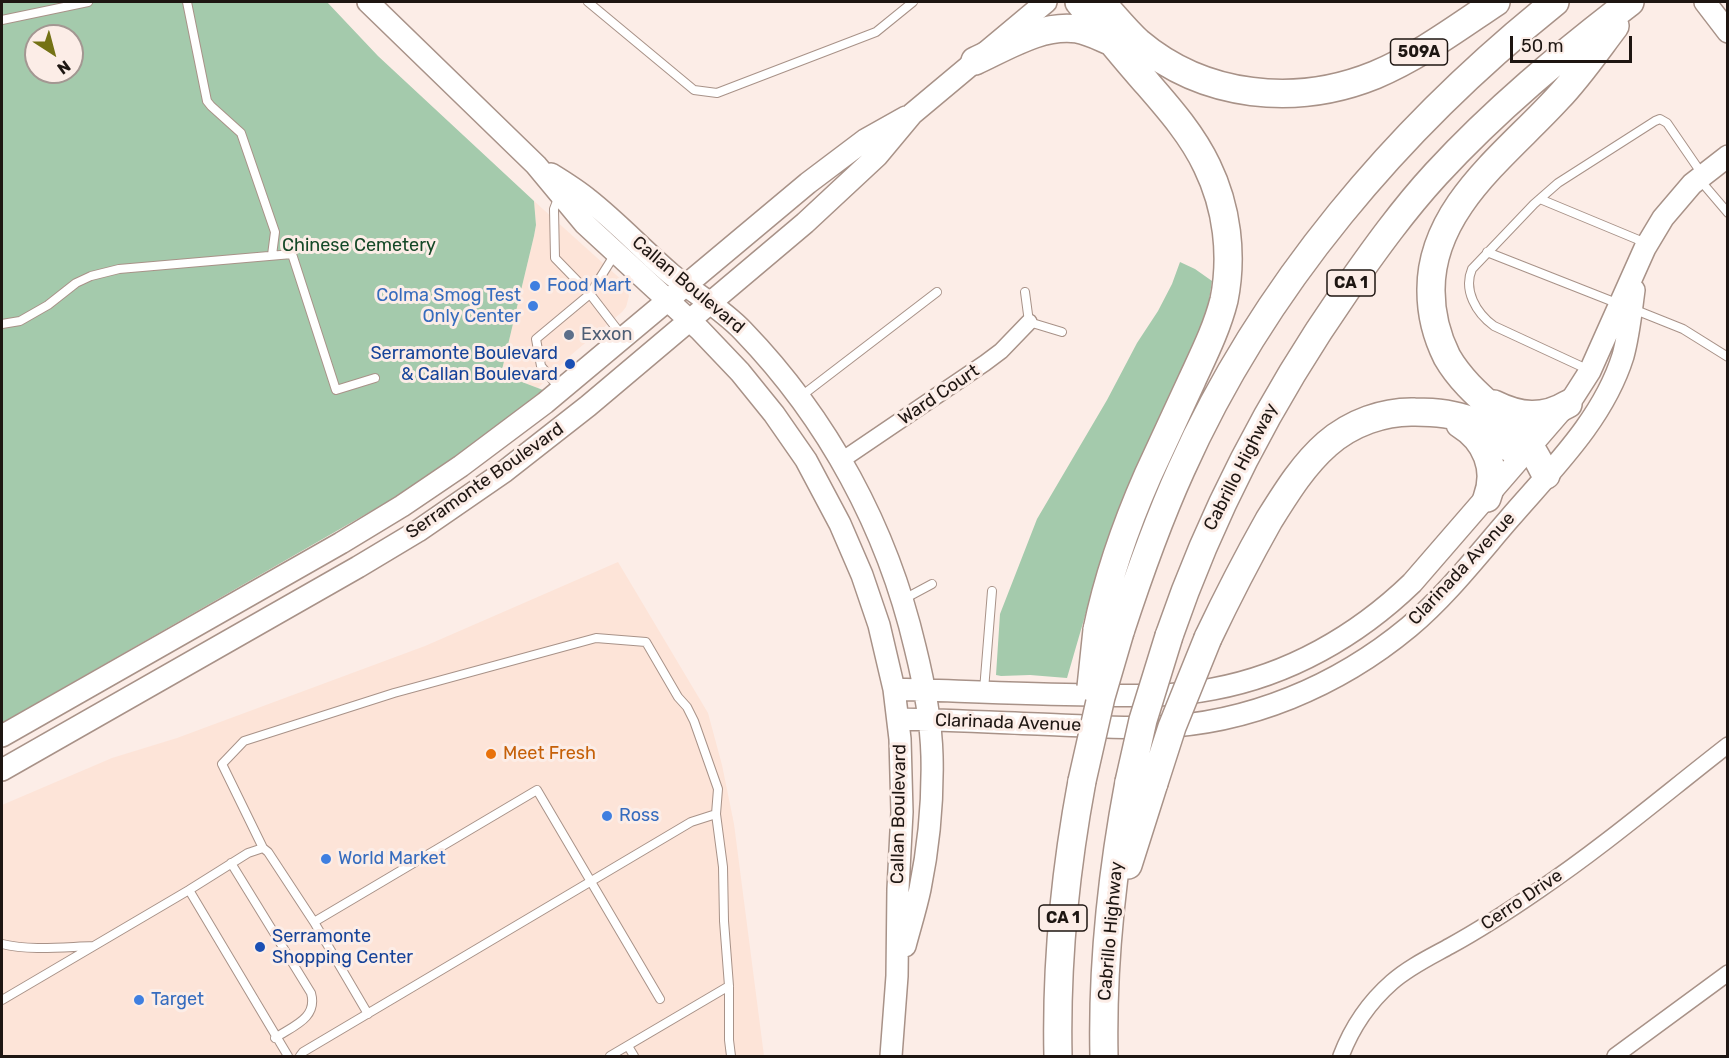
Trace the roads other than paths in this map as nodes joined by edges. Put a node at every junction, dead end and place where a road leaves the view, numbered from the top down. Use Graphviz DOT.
graph roads {
  1 [pos="88,2"];
  2 [pos="187,2"];
  3 [pos="368,2"];
  4 [pos="588,2"];
  5 [pos="913,2"];
  6 [pos="1046,2"];
  7 [pos="1079,2"];
  8 [pos="1101,2"];
  9 [pos="1119,2"];
  10 [pos="1496,2"];
  11 [pos="1555,2"];
  12 [pos="1632,2"];
  13 [pos="1705,2"];
  14 [pos="2,20"];
  15 [pos="1728,32"];
  16 [pos="1112,42"];
  17 [pos="975,61"];
  18 [pos="1185,71"];
  19 [pos="912,114"];
  20 [pos="1728,156"];
  21 [pos="536,165"];
  22 [pos="1701,177"];
  23 [pos="560,195"];
  24 [pos="1540,199"];
  25 [pos="1728,213"];
  26 [pos="1647,243"];
  27 [pos="616,252"];
  28 [pos="1487,252"];
  29 [pos="272,255"];
  30 [pos="686,285"];
  31 [pos="937,292"];
  32 [pos="1025,292"];
  33 [pos="590,294"];
  34 [pos="668,300"];
  35 [pos="711,303"];
  36 [pos="1626,306"];
  37 [pos="690,321"];
  38 [pos="1029,322"];
  39 [pos="2,324"];
  40 [pos="1062,332"];
  41 [pos="623,338"];
  42 [pos="1728,357"];
  43 [pos="1590,371"];
  44 [pos="1461,377"];
  45 [pos="375,378"];
  46 [pos="561,390"];
  47 [pos="799,398"];
  48 [pos="1568,404"];
  49 [pos="1419,412"];
  50 [pos="1526,453"];
  51 [pos="842,460"];
  52 [pos="1546,475"];
  53 [pos="1487,498"];
  54 [pos="932,584"];
  55 [pos="992,591"];
  56 [pos="903,600"];
  57 [pos="1109,631"];
  58 [pos="894,689"];
  59 [pos="925,690"];
  60 [pos="984,692"];
  61 [pos="898,718"];
  62 [pos="929,720"];
  63 [pos="2,736"];
  64 [pos="1725,753"];
  65 [pos="2,770"];
  66 [pos="1142,782"];
  67 [pos="716,814"];
  68 [pos="263,848"];
  69 [pos="231,863"];
  70 [pos="591,882"];
  71 [pos="189,890"];
  72 [pos="314,922"];
  73 [pos="2,945"];
  74 [pos="94,945"];
  75 [pos="1728,973"];
  76 [pos="897,976"];
  77 [pos="729,986"];
  78 [pos="2,997"];
  79 [pos="660,999"];
  80 [pos="368,1014"];
  81 [pos="275,1038"];
  82 [pos="628,1046"];
  83 [pos="288,1056"];
  84 [pos="300,1056"];
  85 [pos="610,1056"];
  86 [pos="634,1056"];
  87 [pos="731,1056"];
  88 [pos="891,1056"];
  89 [pos="1058,1056"];
  90 [pos="1104,1056"];
  91 [pos="1341,1056"];
  92 [pos="1615,1056"];
  1 -- 14 [label="lane"];
  2 -- 29 [label="lane"];
  3 -- 21 [label="main road, Callan Boulevard"];
  4 -- 5 [label="lane"];
  6 -- 17 [label="main road, Serramonte Boulevard"];
  7 -- 16 [label="highway"];
  8 -- 18 [label="highway, 509A"];
  9 -- 18 [label="highway, 509A"];
  10 -- 18 [label="highway, 509A"];
  11 -- 57 [label="highway, CA 1"];
  12 -- 44 [label="highway"];
  12 -- 66 [label="highway, Cabrillo Highway / CA 1, bridge"];
  13 -- 15 [label="main road"];
  16 -- 17 [label="highway"];
  16 -- 57 [label="highway"];
  17 -- 19 [label="main road, Serramonte Boulevard"];
  19 -- 30 [label="main road, Serramonte Boulevard"];
  19 -- 35 [label="main road, Serramonte Boulevard"];
  20 -- 22 [label="main road, Clarinada Avenue"];
  21 -- 23 [label="main road, Callan Boulevard"];
  21 -- 30 [label="main road, Callan Boulevard"];
  22 -- 24 [label="lane"];
  22 -- 25 [label="lane"];
  22 -- 26 [label="main road, Clarinada Avenue"];
  23 -- 27 [label="main road, Callan Boulevard"];
  23 -- 33 [label="lane"];
  24 -- 26 [label="lane"];
  24 -- 28 [label="lane"];
  26 -- 36 [label="main road, Clarinada Avenue"];
  27 -- 33 [label="lane"];
  27 -- 34 [label="main road, Callan Boulevard"];
  28 -- 36 [label="lane"];
  28 -- 43 [label="lane"];
  29 -- 39 [label="lane"];
  29 -- 45 [label="lane"];
  30 -- 34 [label="main road, Serramonte Boulevard"];
  30 -- 35 [label="main road, Callan Boulevard"];
  31 -- 47 [label="lane"];
  32 -- 38 [label="lane"];
  33 -- 41 [label="lane"];
  33 -- 46 [label="lane"];
  34 -- 37 [label="main road, Callan Boulevard"];
  34 -- 41 [label="main road, Serramonte Boulevard"];
  35 -- 37 [label="main road, Serramonte Boulevard"];
  35 -- 47 [label="main road, Callan Boulevard"];
  36 -- 42 [label="lane"];
  36 -- 43 [label="main road, Clarinada Avenue"];
  36 -- 52 [label="main road, Clarinada Avenue"];
  37 -- 58 [label="main road, Callan Boulevard"];
  37 -- 65 [label="main road, Serramonte Boulevard"];
  38 -- 40 [label="lane"];
  38 -- 51 [label="street, Ward Court"];
  41 -- 46 [label="main road, Serramonte Boulevard"];
  43 -- 48 [label="main road, Clarinada Avenue"];
  44 -- 48 [label="highway"];
  44 -- 50 [label="highway"];
  46 -- 63 [label="main road, Serramonte Boulevard"];
  47 -- 51 [label="main road, Callan Boulevard"];
  48 -- 50 [label="main road, Clarinada Avenue"];
  49 -- 50 [label="highway"];
  49 -- 53 [label="highway"];
  49 -- 66 [label="highway, bridge"];
  50 -- 52 [label="highway"];
  50 -- 53 [label="main road, Clarinada Avenue"];
  51 -- 56 [label="main road, Callan Boulevard"];
  52 -- 62 [label="main road, Clarinada Avenue"];
  53 -- 60 [label="main road, Clarinada Avenue"];
  54 -- 56 [label="lane"];
  55 -- 60 [label="lane"];
  56 -- 59 [label="main road, Callan Boulevard"];
  57 -- 89 [label="highway, CA 1, bridge"];
  58 -- 59 [label="main road, Clarinada Avenue"];
  58 -- 61 [label="main road, Callan Boulevard"];
  59 -- 60 [label="main road, Clarinada Avenue"];
  59 -- 62 [label="main road, Callan Boulevard"];
  61 -- 62 [label="main road, Clarinada Avenue"];
  61 -- 76 [label="main road, Callan Boulevard"];
  62 -- 76 [label="main road, Callan Boulevard"];
  64 -- 91 [label="street, Cerro Drive"];
  66 -- 90 [label="highway, Cabrillo Highway / CA 1"];
  67 -- 68 [label="lane"];
  67 -- 70 [label="lane"];
  67 -- 77 [label="lane"];
  68 -- 69 [label="lane"];
  68 -- 72 [label="lane"];
  69 -- 71 [label="lane"];
  69 -- 81 [label="lane"];
  70 -- 72 [label="lane"];
  70 -- 79 [label="lane"];
  70 -- 80 [label="lane"];
  71 -- 74 [label="lane"];
  71 -- 81 [label="lane"];
  72 -- 80 [label="lane"];
  73 -- 74 [label="lane"];
  74 -- 78 [label="lane"];
  75 -- 92 [label="street"];
  76 -- 88 [label="main road, Callan Boulevard"];
  77 -- 82 [label="lane"];
  77 -- 87 [label="lane"];
  80 -- 84 [label="lane"];
  81 -- 83 [label="lane"];
  82 -- 85 [label="lane"];
  82 -- 86 [label="lane"];
}
